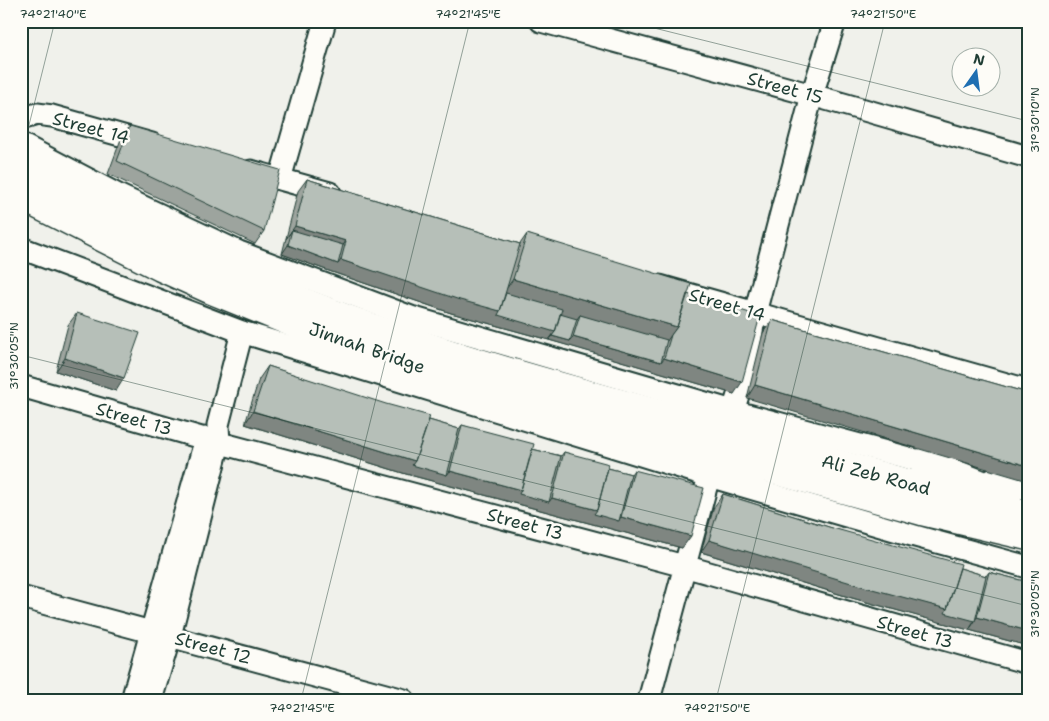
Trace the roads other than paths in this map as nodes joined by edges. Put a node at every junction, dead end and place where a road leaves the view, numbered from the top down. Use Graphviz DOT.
graph roads {
  1 [pos="325,21"];
  2 [pos="542,21"];
  3 [pos="835,21"];
  4 [pos="812,95"];
  5 [pos="21,119"];
  6 [pos="21,144"];
  7 [pos="176,150"];
  8 [pos="1028,157"];
  9 [pos="233,166"];
  10 [pos="21,170"];
  11 [pos="280,179"];
  12 [pos="21,196"];
  13 [pos="347,198"];
  14 [pos="21,248"];
  15 [pos="641,281"];
  16 [pos="754,313"];
  17 [pos="242,332"];
  18 [pos="21,386"];
  19 [pos="1028,390"];
  20 [pos="729,433"];
  21 [pos="214,436"];
  22 [pos="924,462"];
  23 [pos="709,476"];
  24 [pos="1027,502"];
  25 [pos="922,510"];
  26 [pos="914,536"];
  27 [pos="1028,536"];
  28 [pos="684,566"];
  29 [pos="1028,567"];
  30 [pos="21,597"];
  31 [pos="160,634"];
  32 [pos="1028,664"];
  33 [pos="132,700"];
  34 [pos="152,700"];
  35 [pos="404,700"];
  36 [pos="649,700"];
  1 -- 11 [label="street"];
  2 -- 4 [label="street, Street 15"];
  3 -- 4 [label="street"];
  4 -- 8 [label="street, Street 15"];
  4 -- 16 [label="street"];
  5 -- 7 [label="street, Street 14"];
  6 -- 20 [label="street"];
  9 -- 11 [label="street"];
  10 -- 20 [label="main road, Jinnah Bridge"];
  11 -- 13 [label="street"];
  12 -- 20 [label="main road, Jinnah Bridge"];
  14 -- 17 [label="street"];
  15 -- 16 [label="street, Street 14"];
  16 -- 19 [label="street, Street 14"];
  16 -- 20 [label="street"];
  17 -- 21 [label="street"];
  17 -- 23 [label="street"];
  18 -- 21 [label="street, Street 13"];
  20 -- 22 [label="street"];
  20 -- 24 [label="main road, Ali Zeb Road"];
  20 -- 25 [label="main road, Ali Zeb Road"];
  21 -- 28 [label="street, Street 13"];
  21 -- 31 [label="street"];
  22 -- 24 [label="main road"];
  23 -- 26 [label="street"];
  23 -- 28 [label="street"];
  25 -- 26 [label="street"];
  25 -- 27 [label="main road, Ali Zeb Road"];
  26 -- 29 [label="street"];
  28 -- 32 [label="street, Street 13"];
  28 -- 36 [label="street"];
  30 -- 31 [label="street, Street 12"];
  31 -- 33 [label="street"];
  31 -- 34 [label="street"];
  31 -- 35 [label="street, Street 12"];
}
